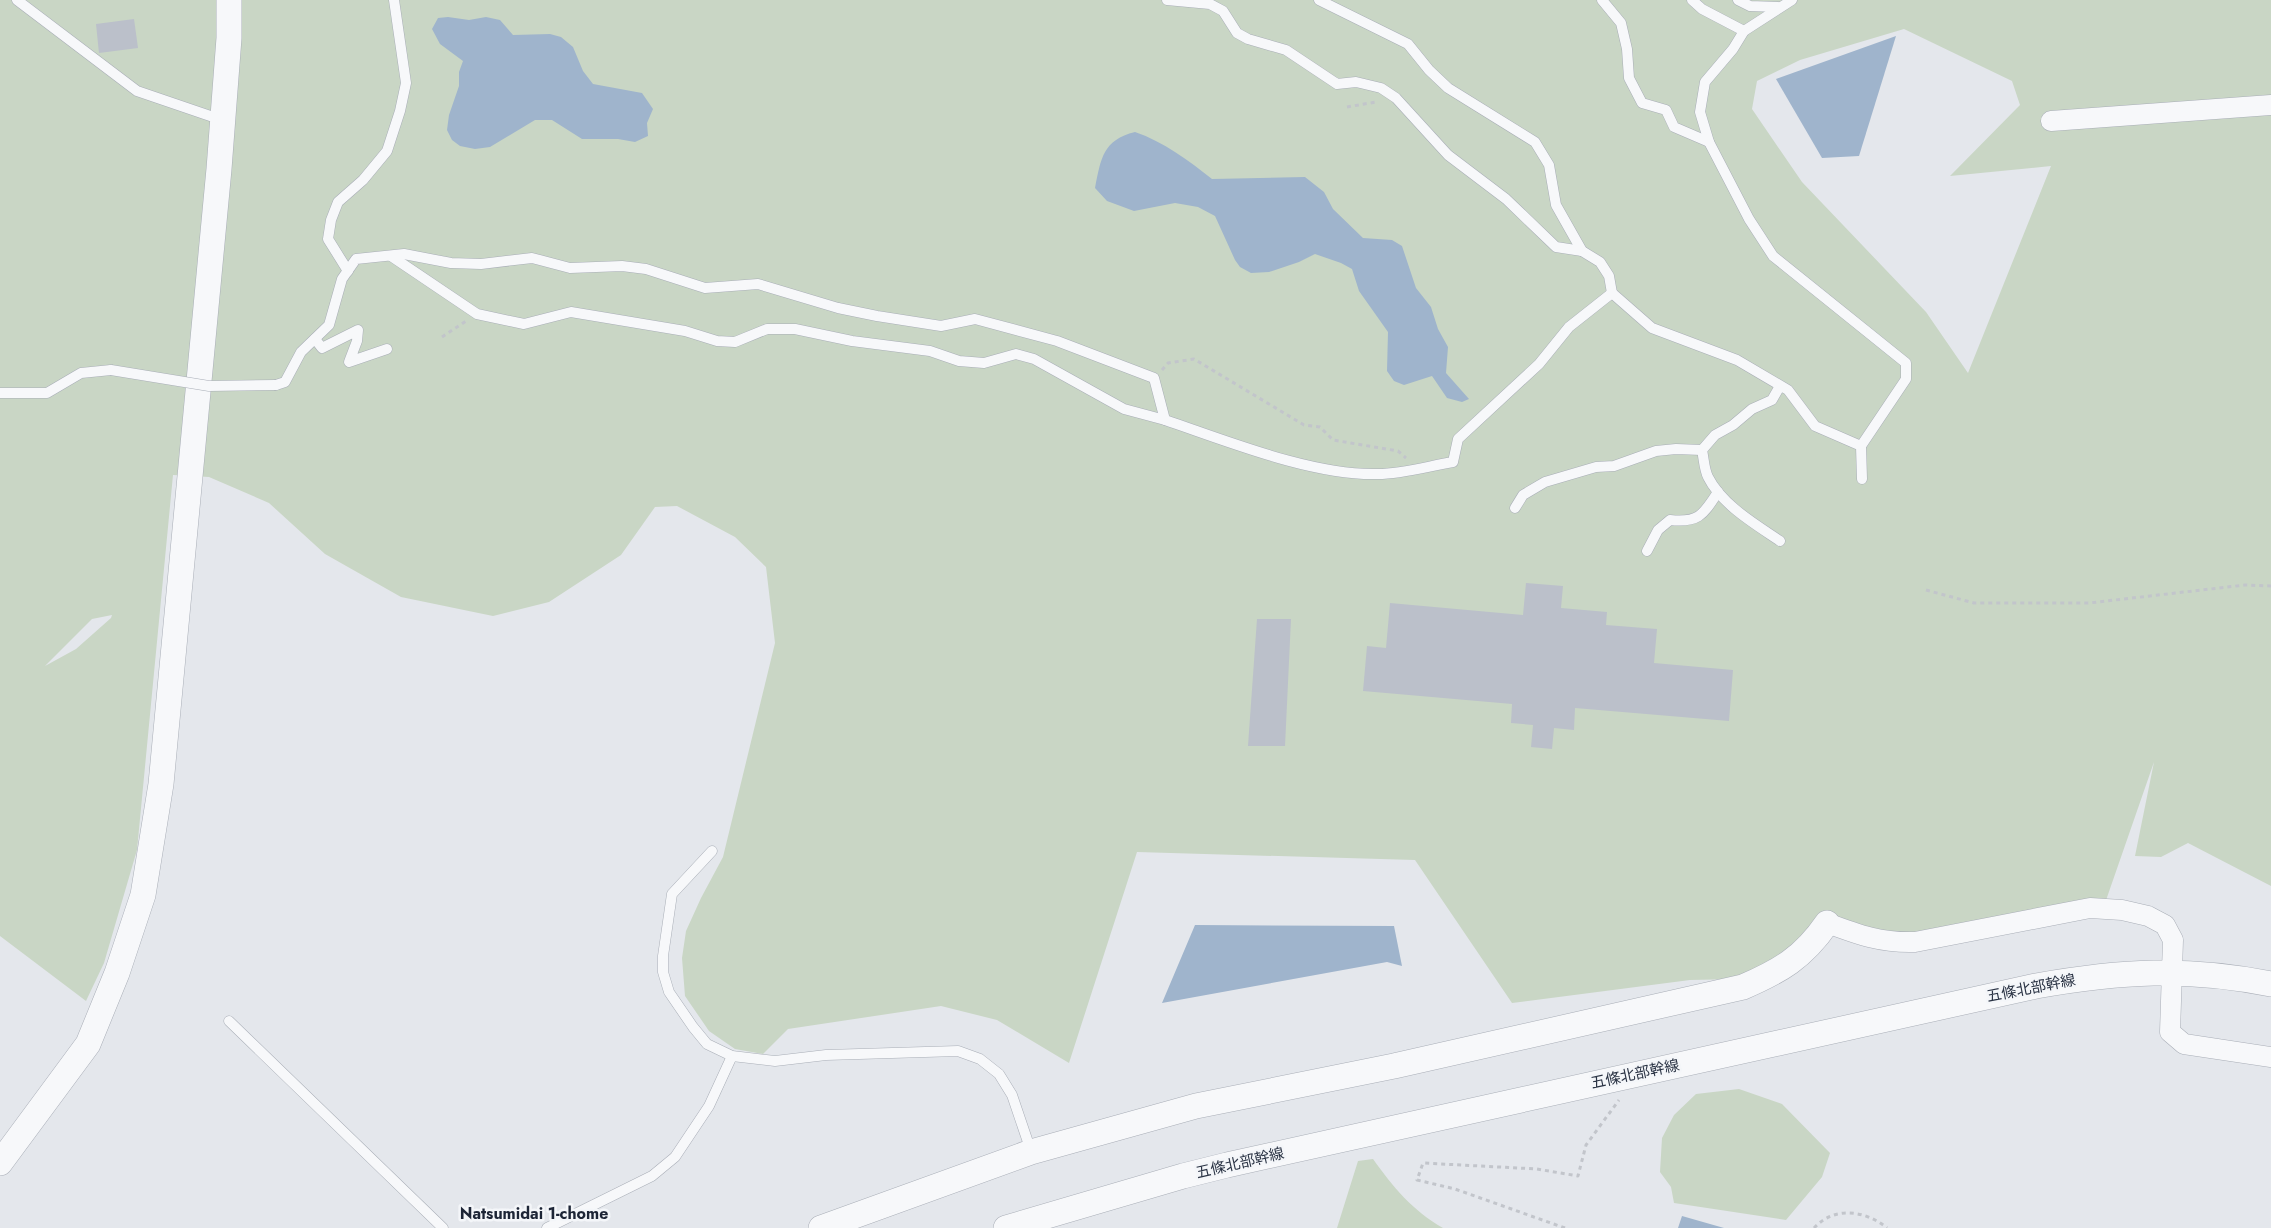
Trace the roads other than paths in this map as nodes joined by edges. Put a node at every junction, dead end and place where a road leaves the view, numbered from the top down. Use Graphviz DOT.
graph roads {
  1 [pos="17,0"];
  2 [pos="229,0"];
  3 [pos="394,0"];
  4 [pos="1168,0"];
  5 [pos="1319,0"];
  6 [pos="1602,0"];
  7 [pos="1692,0"];
  8 [pos="1738,0"];
  9 [pos="1792,0"];
  10 [pos="1782,6"];
  11 [pos="1744,31"];
  12 [pos="2271,105"];
  13 [pos="223,120"];
  14 [pos="2052,121"];
  15 [pos="1709,142"];
  16 [pos="1582,251"];
  17 [pos="391,256"];
  18 [pos="348,271"];
  19 [pos="1612,293"];
  20 [pos="315,339"];
  21 [pos="387,349"];
  22 [pos="1780,386"];
  23 [pos="0,393"];
  24 [pos="1165,420"];
  25 [pos="1861,446"];
  26 [pos="1702,450"];
  27 [pos="1862,480"];
  28 [pos="1718,492"];
  29 [pos="1515,508"];
  30 [pos="1780,541"];
  31 [pos="1647,551"];
  32 [pos="712,851"];
  33 [pos="1827,923"];
  34 [pos="2172,972"];
  35 [pos="2271,984"];
  36 [pos="229,1021"];
  37 [pos="732,1056"];
  38 [pos="2271,1057"];
  39 [pos="1031,1152"];
  40 [pos="0,1163"];
  41 [pos="444,1228"];
  42 [pos="547,1228"];
  43 [pos="821,1228"];
  44 [pos="1006,1228"];
  1 -- 13 [label="lane"];
  2 -- 13 [label="street"];
  3 -- 18 [label="lane"];
  4 -- 16 [label="lane"];
  5 -- 16 [label="lane"];
  6 -- 15 [label="lane"];
  7 -- 11 [label="lane"];
  8 -- 10 [label="lane"];
  9 -- 10 [label="lane"];
  10 -- 11 [label="lane"];
  11 -- 15 [label="lane"];
  12 -- 14 [label="street"];
  13 -- 40 [label="street"];
  15 -- 25 [label="lane"];
  16 -- 19 [label="lane"];
  17 -- 18 [label="lane"];
  17 -- 24 [label="lane"];
  17 -- 24 [label="lane"];
  18 -- 20 [label="lane"];
  19 -- 22 [label="lane"];
  19 -- 24 [label="lane"];
  20 -- 21 [label="lane"];
  20 -- 23 [label="lane, bridge"];
  22 -- 25 [label="lane"];
  22 -- 26 [label="lane"];
  25 -- 27 [label="lane"];
  26 -- 28 [label="lane"];
  26 -- 29 [label="lane"];
  28 -- 30 [label="lane"];
  28 -- 31 [label="lane"];
  32 -- 37 [label="lane"];
  33 -- 34 [label="street"];
  33 -- 39 [label="street"];
  34 -- 35 [label="street, 五條北部幹線"];
  34 -- 38 [label="street"];
  34 -- 44 [label="street, 五條北部幹線"];
  36 -- 41 [label="lane"];
  37 -- 39 [label="lane"];
  37 -- 42 [label="lane"];
  39 -- 43 [label="street"];
}
